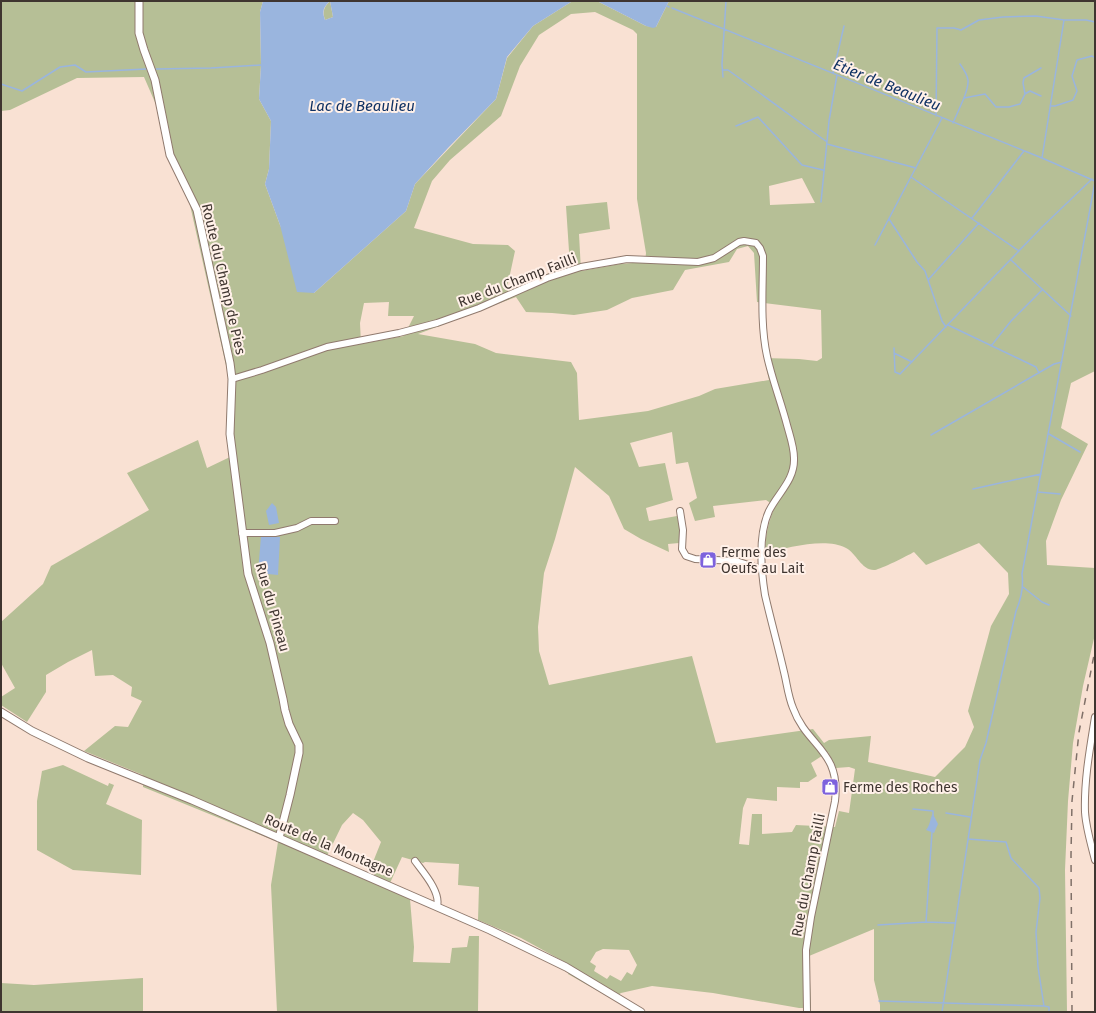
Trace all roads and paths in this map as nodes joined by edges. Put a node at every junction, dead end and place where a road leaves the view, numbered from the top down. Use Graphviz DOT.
graph roads {
  1 [pos="139,1"];
  2 [pos="232,379"];
  3 [pos="680,512"];
  4 [pos="335,521"];
  5 [pos="242,533"];
  6 [pos="761,569"];
  7 [pos="1,712"];
  8 [pos="1095,717"];
  9 [pos="1094,735"];
  10 [pos="279,838"];
  11 [pos="415,860"];
  12 [pos="1095,860"];
  13 [pos="437,906"];
  14 [pos="641,1012"];
  15 [pos="807,1012"];
  1 -- 2 [label="street, Route du Champ de Pies"];
  2 -- 5 [label="street, Rue du Pineau"];
  2 -- 6 [label="street, Rue du Champ Failli"];
  3 -- 6 [label="street"];
  4 -- 5 [label="street"];
  5 -- 10 [label="street, Rue du Pineau"];
  6 -- 15 [label="street, Rue du Champ Failli"];
  7 -- 10 [label="street, Route de la Montagne"];
  8 -- 9 [label="street"];
  9 -- 12 [label="street"];
  10 -- 13 [label="street, Route de la Montagne"];
  11 -- 13 [label="street"];
  13 -- 14 [label="street, Route de la Montagne"];
}
